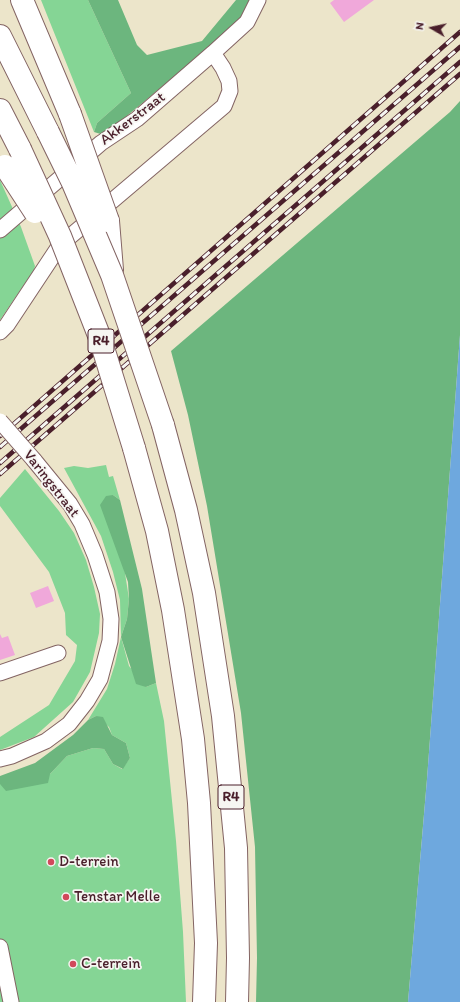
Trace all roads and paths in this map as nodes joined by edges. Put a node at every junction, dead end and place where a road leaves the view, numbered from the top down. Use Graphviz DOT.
graph roads {
  1 [pos="22,0"];
  2 [pos="258,0"];
  3 [pos="0,36"];
  4 [pos="213,53"];
  5 [pos="0,110"];
  6 [pos="3,163"];
  7 [pos="0,230"];
  8 [pos="60,236"];
  9 [pos="112,275"];
  10 [pos="0,332"];
  11 [pos="0,421"];
  12 [pos="58,653"];
  13 [pos="0,673"];
  14 [pos="0,759"];
  15 [pos="0,948"];
  16 [pos="11,1002"];
  17 [pos="204,1002"];
  18 [pos="237,1002"];
  1 -- 9 [label="highway, bridge"];
  2 -- 4 [label="street, Akkerstraat"];
  3 -- 9 [label="highway, R4, bridge"];
  4 -- 7 [label="street, Akkerstraat"];
  4 -- 10 [label="street"];
  5 -- 8 [label="highway, R4, bridge"];
  6 -- 8 [label="highway, bridge"];
  8 -- 17 [label="highway, R4, bridge"];
  9 -- 18 [label="highway, R4, bridge"];
  11 -- 14 [label="street, Varingstraat, bridge"];
  12 -- 13 [label="street"];
  15 -- 16 [label="street"];
}
